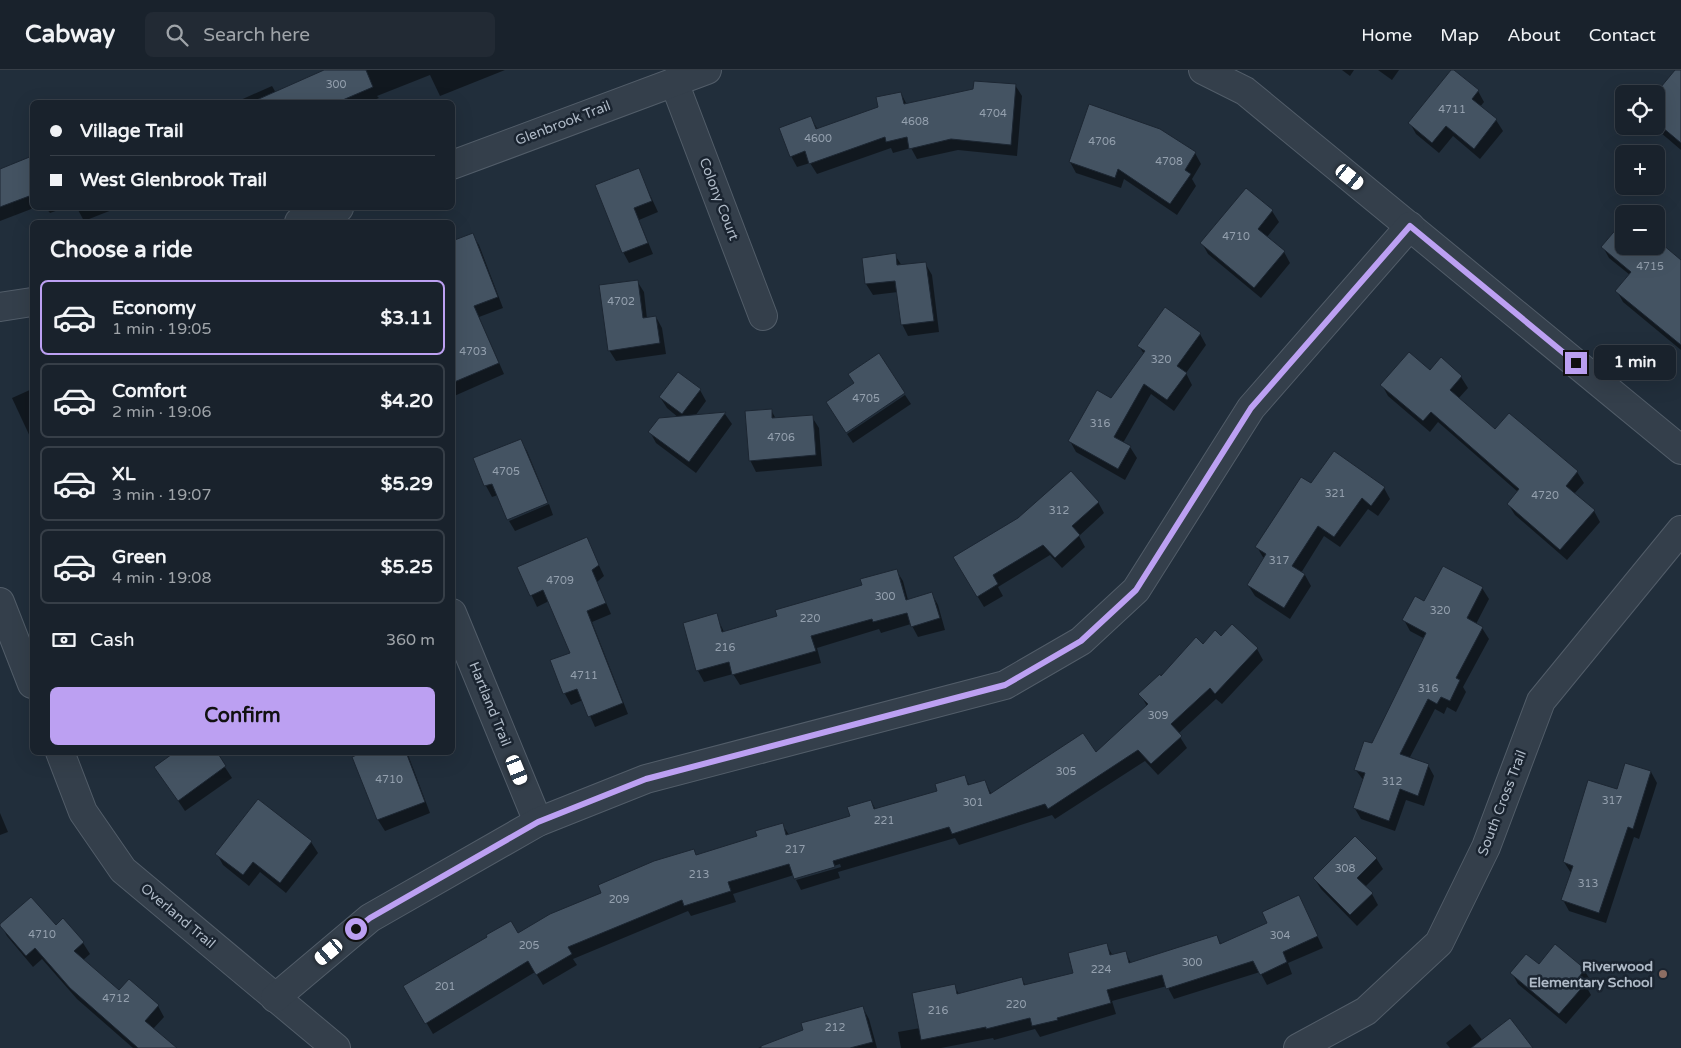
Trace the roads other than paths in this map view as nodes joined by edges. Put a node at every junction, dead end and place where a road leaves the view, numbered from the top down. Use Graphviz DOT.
graph roads {
  1 [pos="707,70"];
  2 [pos="1203,70"];
  3 [pos="674,82"];
  4 [pos="455,164"];
  5 [pos="333,210"];
  6 [pos="305,220"];
  7 [pos="1410,226"];
  8 [pos="30,302"];
  9 [pos="0,307"];
  10 [pos="763,316"];
  11 [pos="1681,450"];
  12 [pos="1681,530"];
  13 [pos="0,602"];
  14 [pos="455,620"];
  15 [pos="30,679"];
  16 [pos="61,755"];
  17 [pos="538,822"];
  18 [pos="275,998"];
  19 [pos="336,1048"];
  20 [pos="1298,1048"];
  1 -- 3 [label="street, Glenbrook Trail"];
  2 -- 7 [label="street"];
  3 -- 4 [label="street, Glenbrook Trail"];
  3 -- 10 [label="street, Colony Court"];
  5 -- 6 [label="street"];
  7 -- 11 [label="street"];
  7 -- 17 [label="street"];
  8 -- 9 [label="street"];
  12 -- 20 [label="street, South Cross Trail"];
  13 -- 15 [label="street"];
  14 -- 17 [label="street, Hartland Trail"];
  16 -- 18 [label="street, Overland Trail"];
  17 -- 18 [label="street"];
  18 -- 19 [label="street, Overland Trail"];
}
